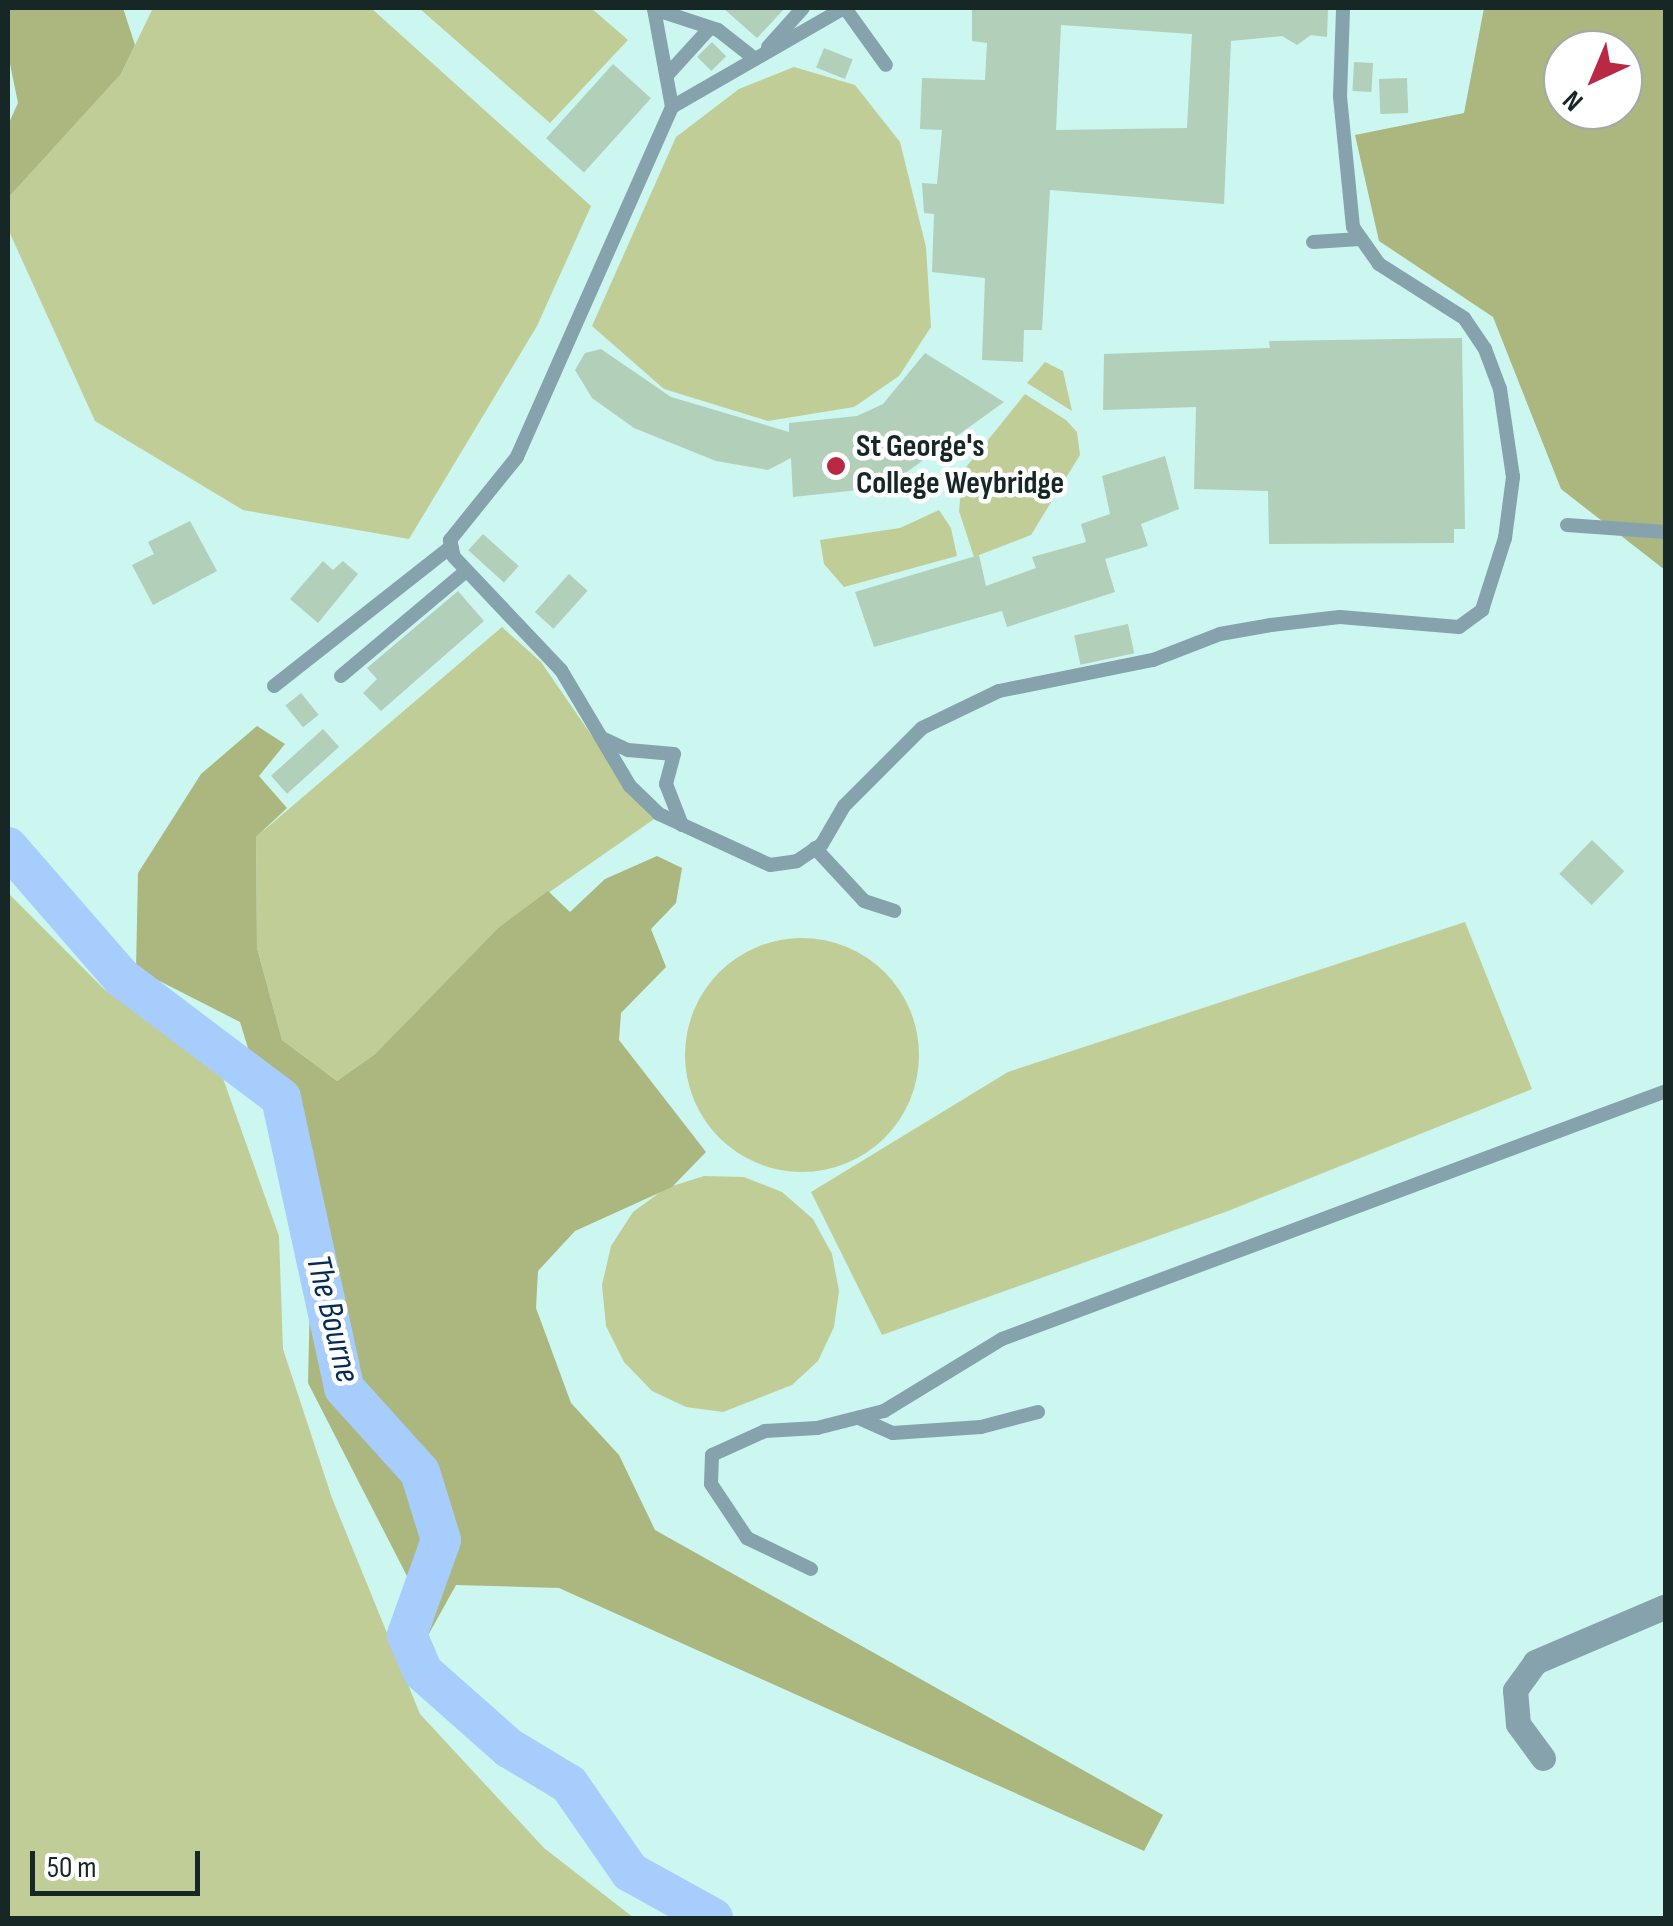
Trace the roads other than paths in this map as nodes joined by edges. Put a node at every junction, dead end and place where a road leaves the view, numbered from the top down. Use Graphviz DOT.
graph roads {
  1 [pos="803,8"];
  2 [pos="845,8"];
  3 [pos="1343,8"];
  4 [pos="710,28"];
  5 [pos="758,57"];
  6 [pos="886,65"];
  7 [pos="669,73"];
  8 [pos="672,108"];
  9 [pos="1360,239"];
  10 [pos="1312,242"];
  11 [pos="1567,525"];
  12 [pos="1666,532"];
  13 [pos="452,546"];
  14 [pos="466,571"];
  15 [pos="341,676"];
  16 [pos="274,686"];
  17 [pos="601,737"];
  18 [pos="682,825"];
  19 [pos="815,848"];
  20 [pos="894,911"];
  21 [pos="1666,1091"];
  22 [pos="1038,1412"];
  23 [pos="858,1418"];
  24 [pos="811,1569"];
  25 [pos="1666,1606"];
  26 [pos="1543,1758"];
  1 -- 5 [label="lane"];
  2 -- 5 [label="lane"];
  2 -- 6 [label="lane"];
  3 -- 9 [label="lane"];
  4 -- 5 [label="lane"];
  4 -- 7 [label="lane"];
  4 -- 7 [label="lane"];
  5 -- 8 [label="lane"];
  7 -- 8 [label="lane"];
  8 -- 13 [label="lane"];
  9 -- 10 [label="lane"];
  9 -- 19 [label="lane"];
  11 -- 12 [label="lane"];
  13 -- 14 [label="lane"];
  13 -- 16 [label="lane"];
  14 -- 15 [label="lane"];
  14 -- 17 [label="lane"];
  17 -- 18 [label="lane"];
  17 -- 18 [label="lane"];
  18 -- 19 [label="lane"];
  19 -- 20 [label="lane"];
  21 -- 23 [label="lane"];
  22 -- 23 [label="lane"];
  23 -- 24 [label="lane"];
  25 -- 26 [label="street"];
}
